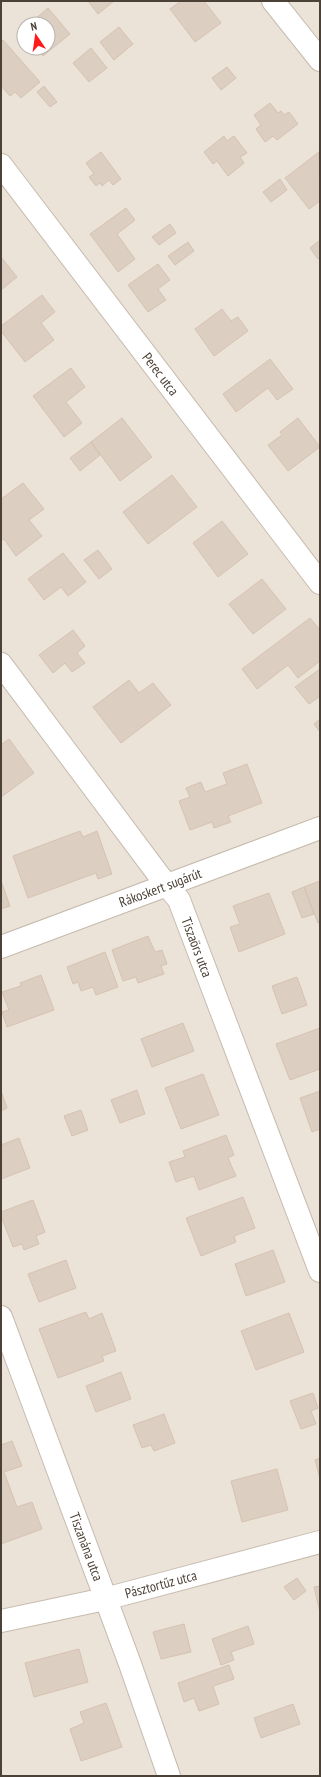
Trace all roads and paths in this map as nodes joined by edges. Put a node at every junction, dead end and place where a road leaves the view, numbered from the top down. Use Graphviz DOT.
graph roads {
  1 [pos="273,1"];
  2 [pos="320,60"];
  3 [pos="1,165"];
  4 [pos="320,582"];
  5 [pos="1,664"];
  6 [pos="320,828"];
  7 [pos="168,885"];
  8 [pos="1,947"];
  9 [pos="320,1271"];
  10 [pos="1,1317"];
  11 [pos="320,1542"];
  12 [pos="105,1599"];
  13 [pos="1,1621"];
  14 [pos="169,1776"];
  1 -- 2 [label="street"];
  3 -- 4 [label="street, Perec utca"];
  5 -- 7 [label="street, Tiszaörs utca"];
  6 -- 7 [label="street, Rákoskert sugárút"];
  7 -- 8 [label="street, Rákoskert sugárút"];
  7 -- 9 [label="street, Tiszaörs utca"];
  10 -- 12 [label="street, Tiszanána utca"];
  11 -- 12 [label="street, Pásztortűz utca"];
  12 -- 13 [label="street, Pásztortűz utca"];
  12 -- 14 [label="street, Tiszanána utca"];
}
